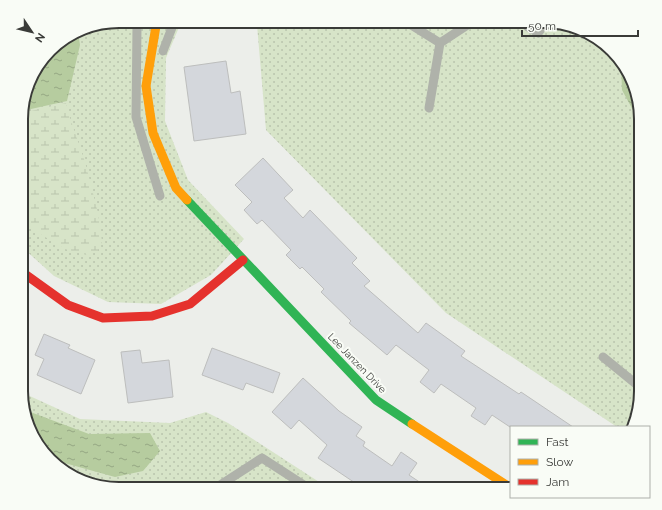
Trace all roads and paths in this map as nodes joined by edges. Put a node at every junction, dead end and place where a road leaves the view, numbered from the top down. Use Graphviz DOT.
graph roads {
  1 [pos="137,28"];
  2 [pos="156,28"];
  3 [pos="172,28"];
  4 [pos="416,28"];
  5 [pos="463,28"];
  6 [pos="530,28"];
  7 [pos="542,28"];
  8 [pos="440,43"];
  9 [pos="163,51"];
  10 [pos="429,108"];
  11 [pos="160,196"];
  12 [pos="243,260"];
  13 [pos="28,276"];
  14 [pos="603,358"];
  15 [pos="634,382"];
  16 [pos="224,482"];
  17 [pos="299,482"];
  18 [pos="502,482"];
  1 -- 11 [label="lane"];
  2 -- 12 [label="street, Lee Janzen Drive"];
  3 -- 9 [label="lane"];
  4 -- 8 [label="lane"];
  5 -- 8 [label="lane"];
  6 -- 7 [label="lane"];
  8 -- 10 [label="lane"];
  12 -- 13 [label="street"];
  12 -- 18 [label="street, Lee Janzen Drive"];
  14 -- 15 [label="lane"];
  16 -- 17 [label="lane"];
}
